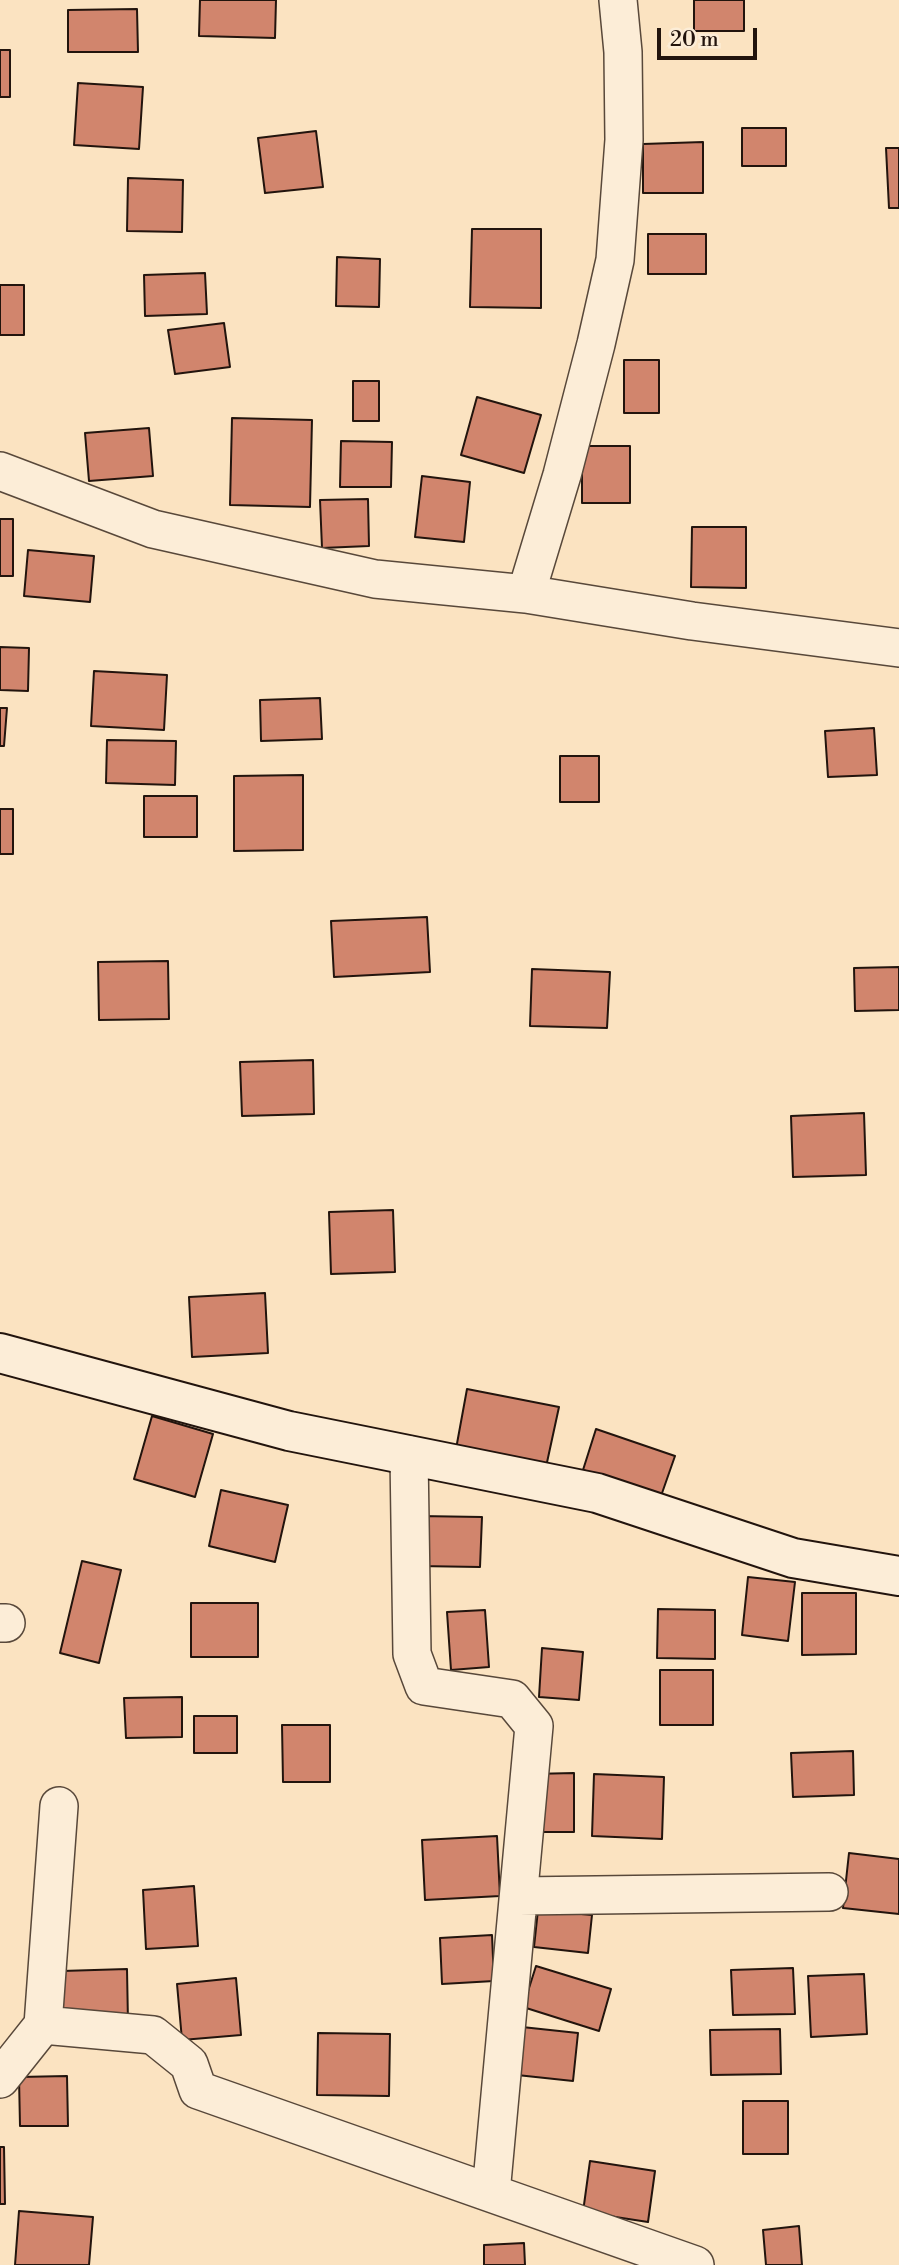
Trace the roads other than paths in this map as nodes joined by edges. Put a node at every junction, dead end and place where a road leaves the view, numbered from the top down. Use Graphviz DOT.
graph roads {
  1 [pos="618,0"];
  2 [pos="0,471"];
  3 [pos="526,594"];
  4 [pos="899,648"];
  5 [pos="0,1353"];
  6 [pos="409,1455"];
  7 [pos="899,1576"];
  8 [pos="59,1806"];
  9 [pos="829,1892"];
  10 [pos="519,1896"];
  11 [pos="43,2025"];
  12 [pos="0,2079"];
  13 [pos="491,2193"];
  14 [pos="695,2265"];
  1 -- 3 [label="street"];
  2 -- 3 [label="street"];
  3 -- 4 [label="street"];
  5 -- 6 [label="main road"];
  6 -- 7 [label="main road"];
  6 -- 10 [label="street"];
  8 -- 11 [label="street"];
  9 -- 10 [label="street"];
  10 -- 13 [label="street"];
  11 -- 12 [label="street"];
  11 -- 13 [label="street"];
  13 -- 14 [label="street"];
}
